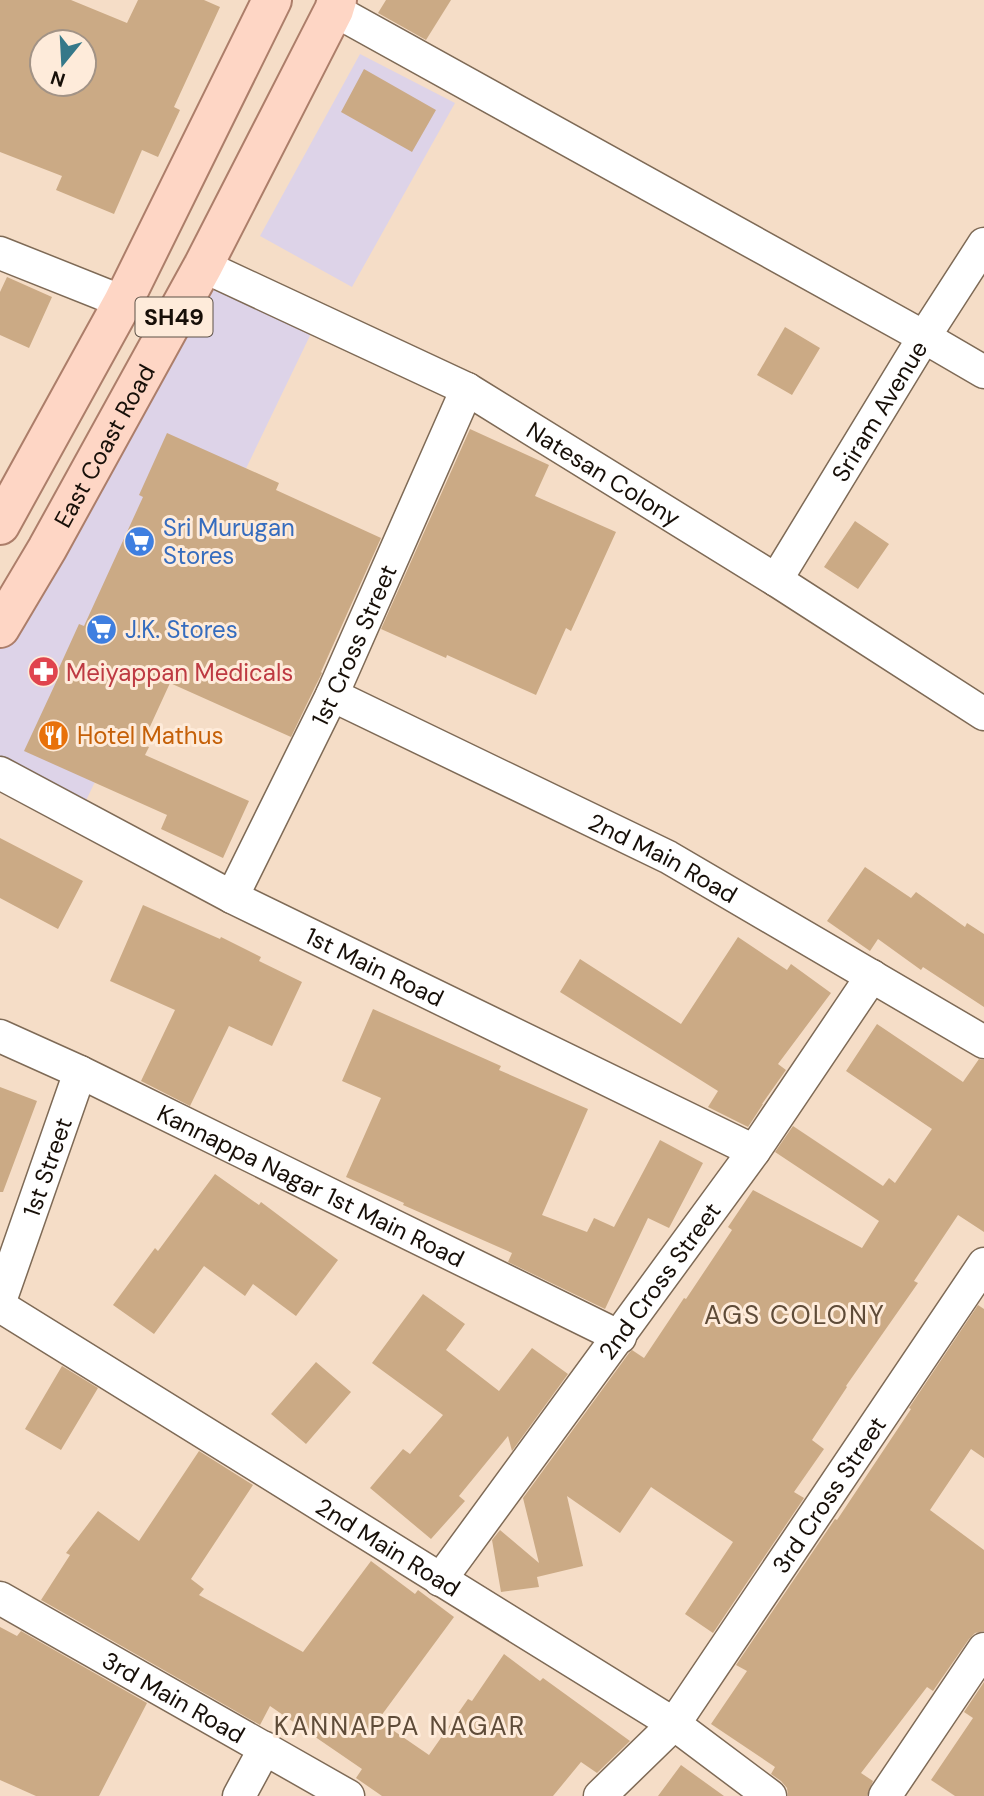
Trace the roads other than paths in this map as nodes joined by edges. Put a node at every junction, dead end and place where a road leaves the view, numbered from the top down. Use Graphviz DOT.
graph roads {
  1 [pos="272,0"];
  2 [pos="335,5"];
  3 [pos="984,244"];
  4 [pos="0,253"];
  5 [pos="203,266"];
  6 [pos="123,302"];
  7 [pos="924,337"];
  8 [pos="984,372"];
  9 [pos="467,389"];
  10 [pos="0,525"];
  11 [pos="776,580"];
  12 [pos="0,628"];
  13 [pos="332,695"];
  14 [pos="984,715"];
  15 [pos="0,772"];
  16 [pos="232,897"];
  17 [pos="872,976"];
  18 [pos="0,1036"];
  19 [pos="984,1042"];
  20 [pos="80,1072"];
  21 [pos="754,1151"];
  22 [pos="984,1264"];
  23 [pos="0,1303"];
  24 [pos="620,1337"];
  25 [pos="440,1580"];
  26 [pos="0,1598"];
  27 [pos="984,1649"];
  28 [pos="674,1724"];
  29 [pos="265,1748"];
  30 [pos="239,1796"];
  31 [pos="348,1796"];
  32 [pos="600,1796"];
  33 [pos="770,1796"];
  34 [pos="885,1796"];
  1 -- 6 [label="main road, SH49"];
  2 -- 5 [label="main road, East Coast Road / SH49"];
  2 -- 7 [label="street"];
  3 -- 7 [label="street, Sriram Avenue"];
  4 -- 6 [label="street"];
  5 -- 9 [label="street, Natesan Colony"];
  5 -- 12 [label="main road, East Coast Road / SH49"];
  6 -- 10 [label="main road, SH49"];
  7 -- 8 [label="street"];
  7 -- 11 [label="street, Sriram Avenue"];
  9 -- 11 [label="street, Natesan Colony"];
  9 -- 13 [label="street, 1st Cross Street"];
  11 -- 14 [label="street, Natesan Colony"];
  13 -- 16 [label="street, 1st Cross Street"];
  13 -- 17 [label="street, 2nd Main Road"];
  15 -- 16 [label="street, 1st Main Road"];
  16 -- 21 [label="street, 1st Main Road"];
  17 -- 19 [label="street, 2nd Main Road"];
  17 -- 21 [label="street, 2nd Cross Street"];
  18 -- 20 [label="street, Kannappa Nagar 1st Main Road"];
  20 -- 23 [label="street, 1st Street"];
  20 -- 24 [label="street, Kannappa Nagar 1st Main Road"];
  21 -- 24 [label="street, 2nd Cross Street"];
  22 -- 28 [label="street, 3rd Cross Street"];
  23 -- 25 [label="street, 2nd Main Road"];
  24 -- 25 [label="street, 2nd Cross Street"];
  25 -- 28 [label="street, 2nd Main Road"];
  26 -- 29 [label="street, 3rd Main Road"];
  27 -- 34 [label="street"];
  28 -- 32 [label="street"];
  28 -- 33 [label="street, 2nd Main Road"];
  29 -- 30 [label="street"];
  29 -- 31 [label="street, 3rd Main Road"];
}
